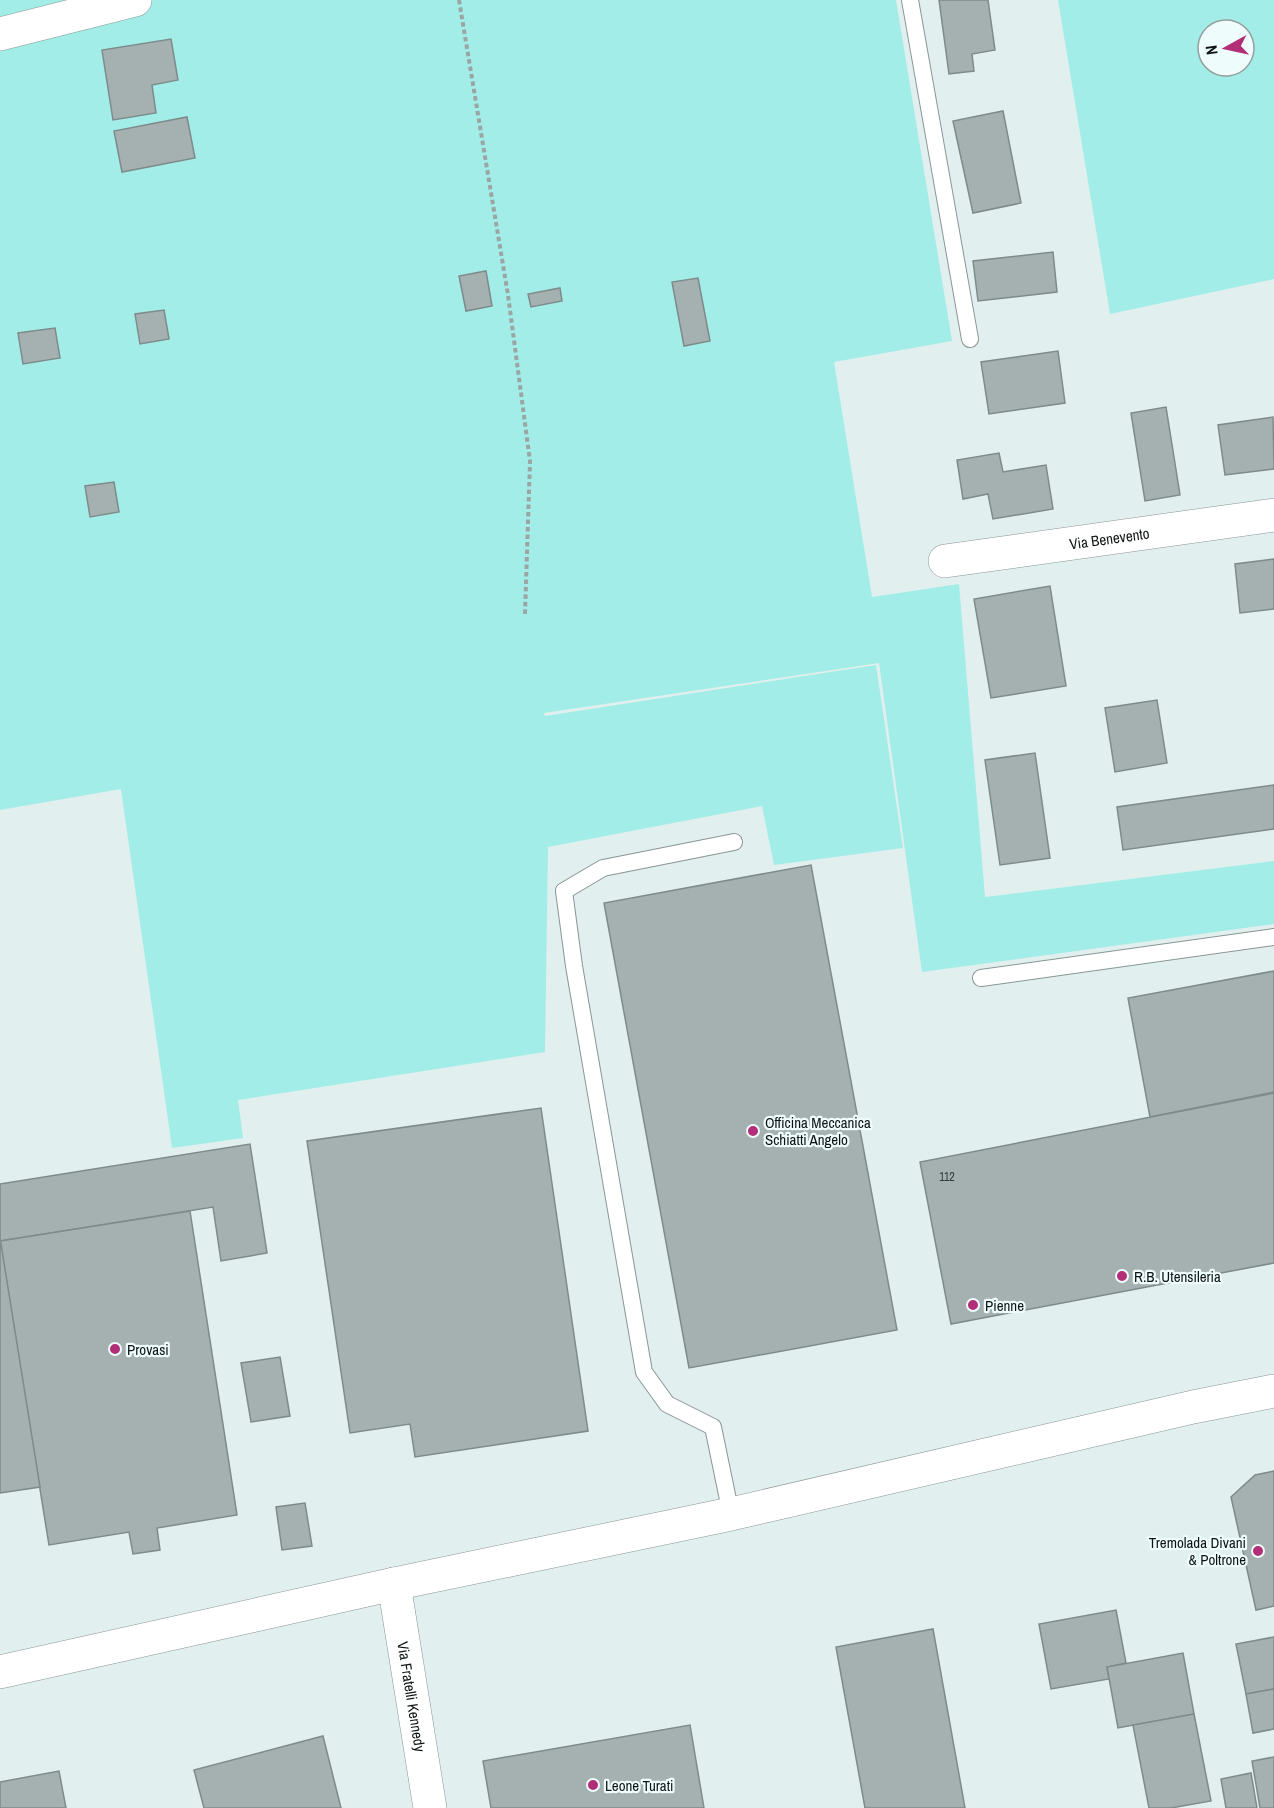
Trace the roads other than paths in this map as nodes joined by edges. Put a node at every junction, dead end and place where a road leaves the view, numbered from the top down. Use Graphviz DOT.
graph roads {
  1 [pos="135,0"];
  2 [pos="910,0"];
  3 [pos="0,34"];
  4 [pos="970,339"];
  5 [pos="1274,515"];
  6 [pos="945,561"];
  7 [pos="734,842"];
  8 [pos="1274,937"];
  9 [pos="981,978"];
  10 [pos="1274,1391"];
  11 [pos="731,1514"];
  12 [pos="394,1584"];
  13 [pos="0,1672"];
  14 [pos="430,1808"];
  1 -- 3 [label="street"];
  2 -- 4 [label="lane"];
  5 -- 6 [label="street, Via Benevento"];
  7 -- 11 [label="lane"];
  8 -- 9 [label="lane"];
  10 -- 11 [label="street"];
  11 -- 12 [label="street"];
  12 -- 13 [label="street"];
  12 -- 14 [label="street, Via Fratelli Kennedy"];
}
